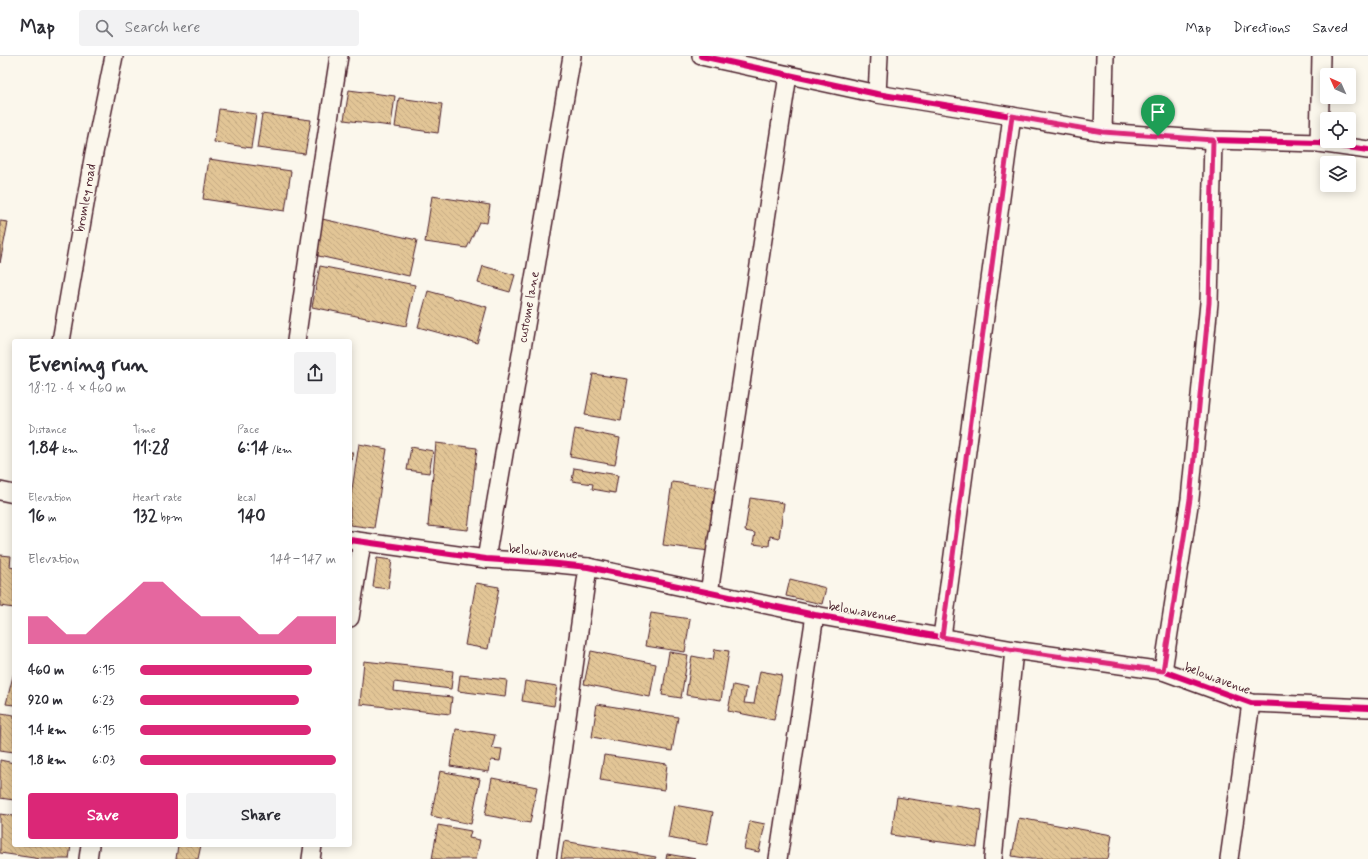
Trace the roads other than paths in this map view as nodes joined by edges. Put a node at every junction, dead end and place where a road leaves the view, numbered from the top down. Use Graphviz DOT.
graph roads {
  1 [pos="114,56"];
  2 [pos="339,56"];
  3 [pos="572,56"];
  4 [pos="701,56"];
  5 [pos="879,56"];
  6 [pos="1105,56"];
  7 [pos="1322,56"];
  8 [pos="788,75"];
  9 [pos="877,94"];
  10 [pos="1012,116"];
  11 [pos="1103,132"];
  12 [pos="1213,140"];
  13 [pos="1319,143"];
  14 [pos="1368,150"];
  15 [pos="61,339"];
  16 [pos="296,339"];
  17 [pos="0,492"];
  18 [pos="12,494"];
  19 [pos="356,542"];
  20 [pos="486,559"];
  21 [pos="588,567"];
  22 [pos="352,593"];
  23 [pos="708,593"];
  24 [pos="815,615"];
  25 [pos="942,637"];
  26 [pos="1014,650"];
  27 [pos="1163,671"];
  28 [pos="1250,703"];
  29 [pos="1368,708"];
  30 [pos="90,847"];
  31 [pos="313,847"];
  32 [pos="88,859"];
  33 [pos="311,859"];
  34 [pos="547,859"];
  35 [pos="778,859"];
  36 [pos="993,859"];
  37 [pos="1229,859"];
  1 -- 15 [label="street, bromley road"];
  2 -- 16 [label="street"];
  3 -- 20 [label="street, custome lane"];
  4 -- 8 [label="street"];
  5 -- 9 [label="street"];
  6 -- 11 [label="street"];
  7 -- 13 [label="street"];
  8 -- 9 [label="street"];
  8 -- 23 [label="street"];
  9 -- 10 [label="street"];
  10 -- 11 [label="street"];
  10 -- 25 [label="street"];
  11 -- 12 [label="street"];
  12 -- 13 [label="street"];
  12 -- 27 [label="street"];
  13 -- 14 [label="street"];
  17 -- 18 [label="street"];
  19 -- 20 [label="street, below avenue"];
  19 -- 22 [label="street"];
  20 -- 21 [label="street, below avenue"];
  21 -- 23 [label="street, below avenue"];
  21 -- 34 [label="street"];
  23 -- 24 [label="street, below avenue"];
  24 -- 25 [label="street, below avenue"];
  24 -- 35 [label="street"];
  25 -- 26 [label="street, below avenue"];
  26 -- 27 [label="street, below avenue"];
  26 -- 36 [label="street"];
  27 -- 28 [label="street, below avenue"];
  28 -- 29 [label="street, below avenue"];
  28 -- 37 [label="street"];
  30 -- 32 [label="street"];
  31 -- 33 [label="street"];
}
